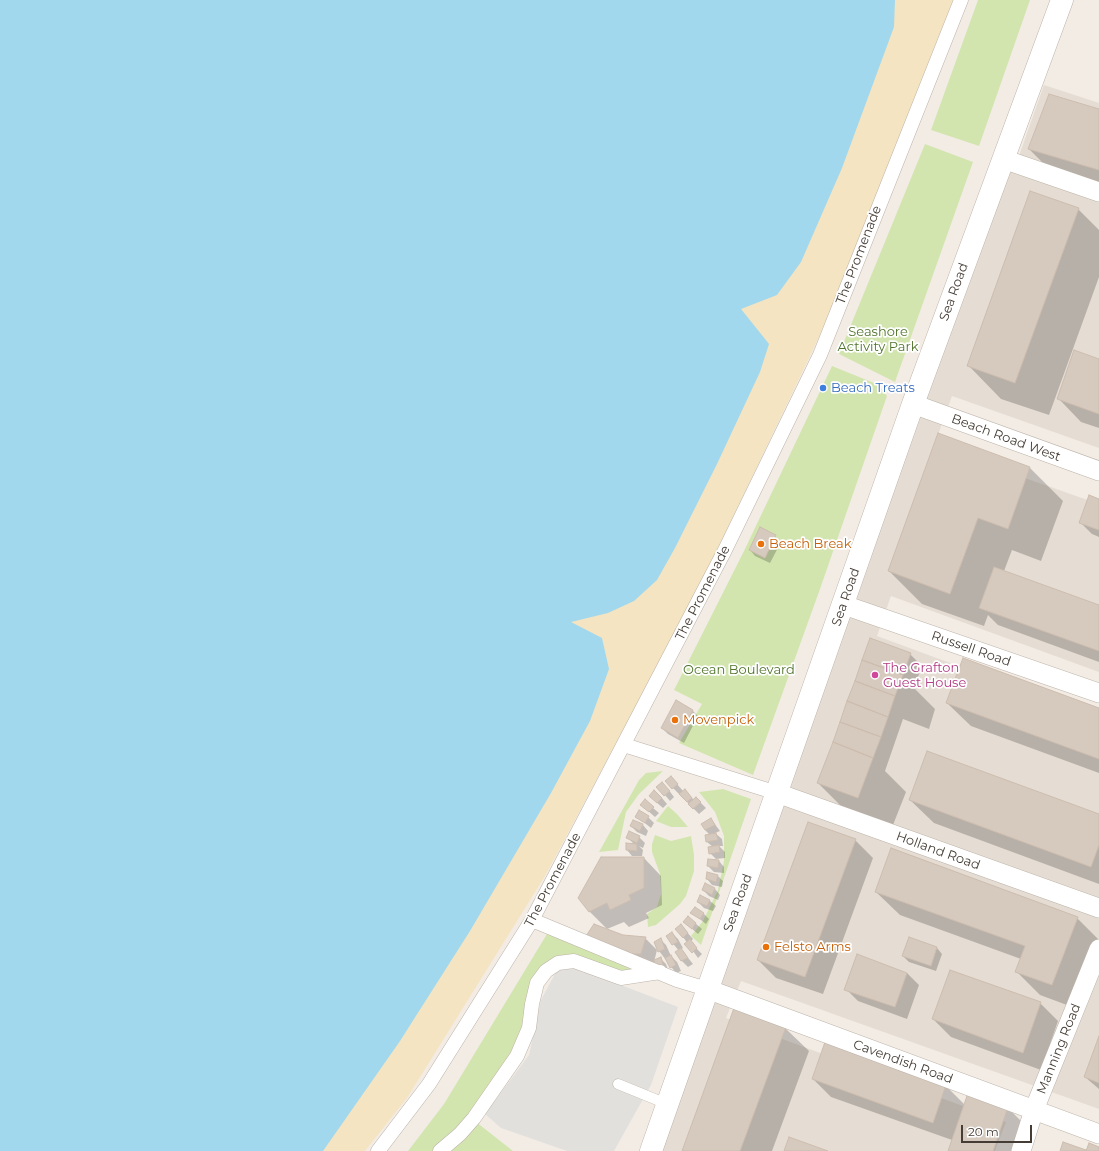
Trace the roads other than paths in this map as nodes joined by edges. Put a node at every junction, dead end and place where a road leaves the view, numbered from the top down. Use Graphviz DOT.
graph roads {
  1 [pos="962,0"];
  2 [pos="1062,0"];
  3 [pos="1003,159"];
  4 [pos="1099,192"];
  5 [pos="913,404"];
  6 [pos="1099,472"];
  7 [pos="844,605"];
  8 [pos="1099,693"];
  9 [pos="624,745"];
  10 [pos="777,793"];
  11 [pos="1099,908"];
  12 [pos="532,920"];
  13 [pos="1099,948"];
  14 [pos="660,972"];
  15 [pos="707,989"];
  16 [pos="618,1084"];
  17 [pos="668,1104"];
  18 [pos="1034,1110"];
  19 [pos="1099,1134"];
  20 [pos="378,1151"];
  21 [pos="440,1151"];
  22 [pos="651,1151"];
  23 [pos="1021,1151"];
  1 -- 9 [label="street, The Promenade"];
  2 -- 3 [label="street, Sea Road"];
  3 -- 4 [label="street"];
  3 -- 5 [label="street, Sea Road"];
  5 -- 6 [label="street, Beach Road West"];
  5 -- 7 [label="street, Sea Road"];
  7 -- 8 [label="street, Russell Road"];
  7 -- 10 [label="street, Sea Road"];
  9 -- 10 [label="street"];
  9 -- 12 [label="street, The Promenade"];
  10 -- 11 [label="street, Holland Road"];
  10 -- 15 [label="street, Sea Road"];
  12 -- 14 [label="street"];
  12 -- 20 [label="street, The Promenade"];
  13 -- 18 [label="street, Manning Road"];
  14 -- 15 [label="street"];
  14 -- 21 [label="street"];
  15 -- 17 [label="street, Sea Road"];
  15 -- 18 [label="street, Cavendish Road"];
  16 -- 17 [label="lane"];
  17 -- 22 [label="street, Sea Road"];
  18 -- 19 [label="street, Cavendish Road"];
  18 -- 23 [label="street, Manning Road"];
}
